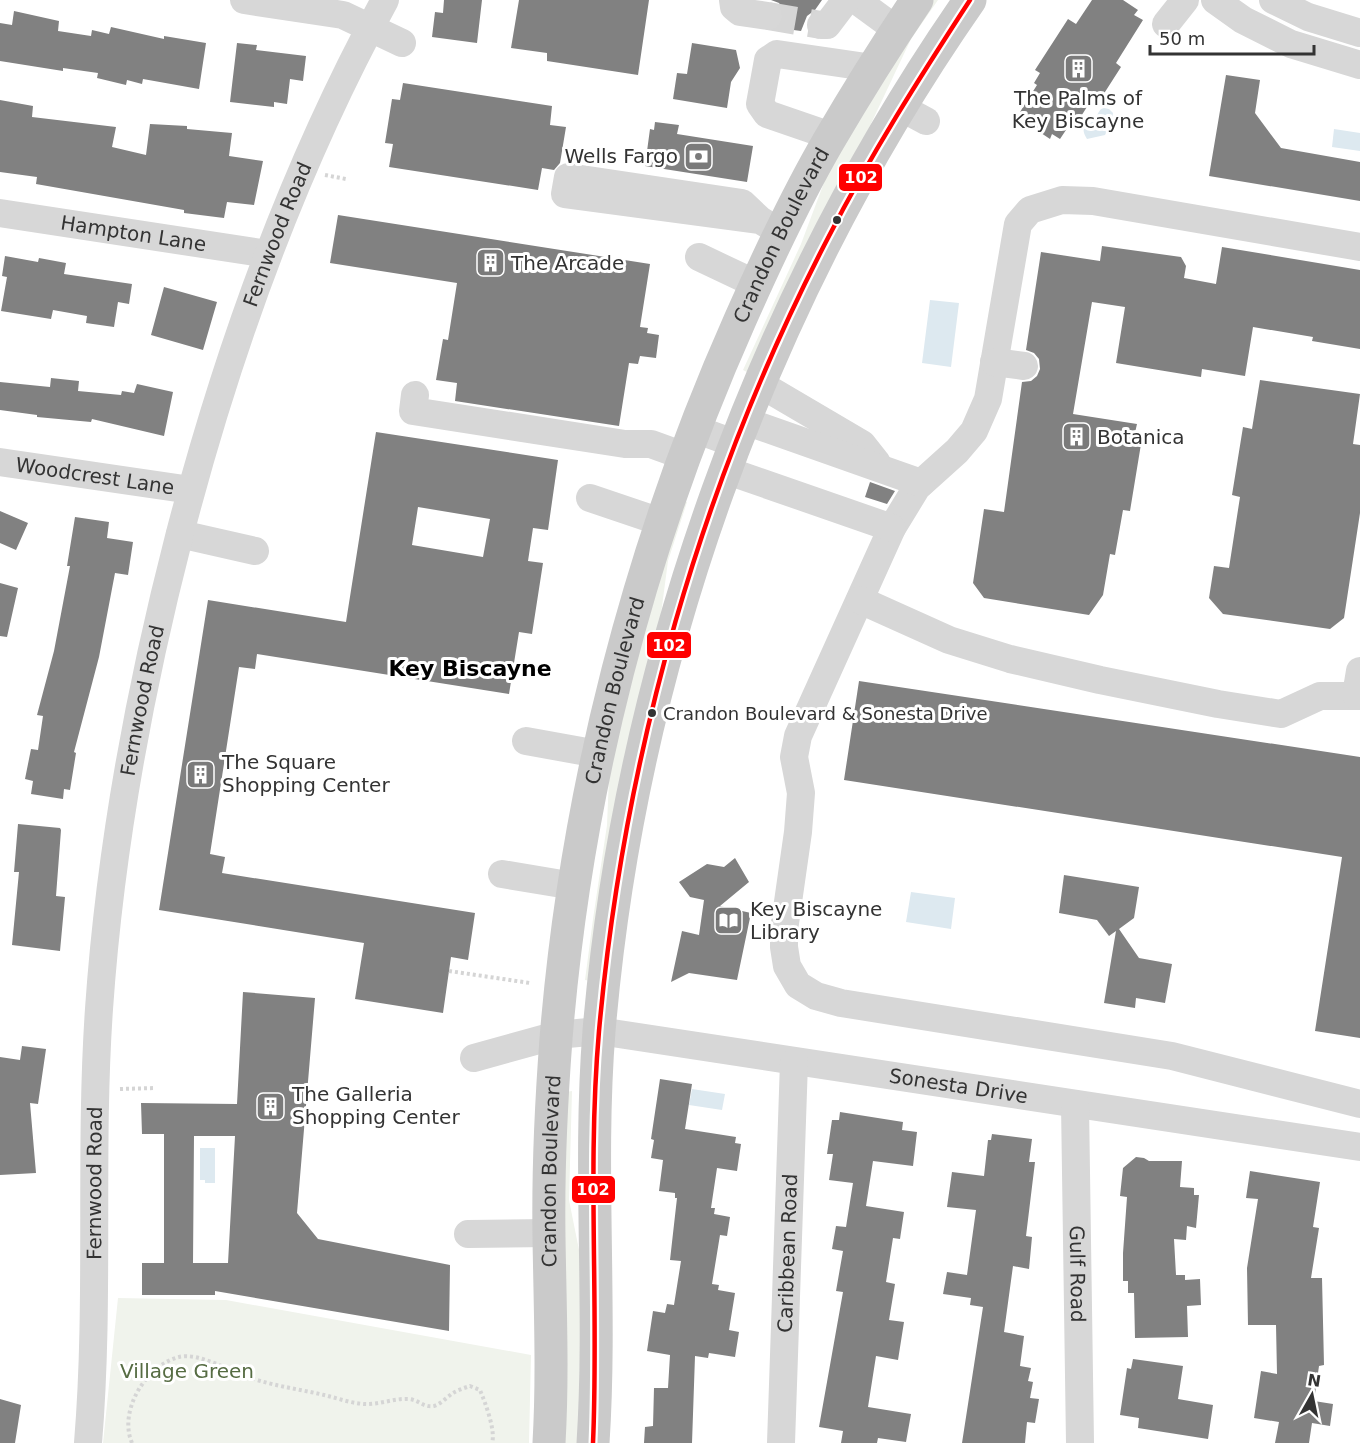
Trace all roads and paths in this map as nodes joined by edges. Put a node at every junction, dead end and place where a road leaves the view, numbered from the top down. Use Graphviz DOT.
graph roads {
  1 [pos="244,0"];
  2 [pos="385,0"];
  3 [pos="734,0"];
  4 [pos="917,0"];
  5 [pos="970,0"];
  6 [pos="1185,0"];
  7 [pos="1215,0"];
  8 [pos="1274,0"];
  9 [pos="838,7"];
  10 [pos="768,16"];
  11 [pos="1166,24"];
  12 [pos="370,28"];
  13 [pos="897,30"];
  14 [pos="1360,33"];
  15 [pos="402,42"];
  16 [pos="1360,65"];
  17 [pos="873,68"];
  18 [pos="831,136"];
  19 [pos="613,192"];
  20 [pos="0,213"];
  21 [pos="770,226"];
  22 [pos="1360,247"];
  23 [pos="268,254"];
  24 [pos="699,257"];
  25 [pos="756,284"];
  26 [pos="994,362"];
  27 [pos="1024,366"];
  28 [pos="760,384"];
  29 [pos="415,396"];
  30 [pos="689,443"];
  31 [pos="735,445"];
  32 [pos="0,462"];
  33 [pos="882,469"];
  34 [pos="921,483"];
  35 [pos="191,490"];
  36 [pos="590,498"];
  37 [pos="661,522"];
  38 [pos="892,528"];
  39 [pos="180,534"];
  40 [pos="255,551"];
  41 [pos="860,600"];
  42 [pos="1359,688"];
  43 [pos="526,741"];
  44 [pos="598,753"];
  45 [pos="502,874"];
  46 [pos="574,886"];
  47 [pos="449,970"];
  48 [pos="530,983"];
  49 [pos="599,1031"];
  50 [pos="557,1035"];
  51 [pos="474,1058"];
  52 [pos="794,1062"];
  53 [pos="156,1088"];
  54 [pos="96,1090"];
  55 [pos="1075,1104"];
  56 [pos="1360,1104"];
  57 [pos="1360,1147"];
  58 [pos="549,1233"];
  59 [pos="468,1234"];
  60 [pos="88,1443"];
  61 [pos="132,1443"];
  62 [pos="492,1443"];
  63 [pos="549,1443"];
  64 [pos="593,1443"];
  65 [pos="781,1443"];
  66 [pos="1080,1443"];
  1 -- 12 [label="street"];
  2 -- 12 [label="street, Fernwood Road"];
  3 -- 10 [label="street"];
  4 -- 13 [label="main road, Crandon Boulevard"];
  5 -- 28 [label="main road, Crandon Boulevard"];
  6 -- 11 [label="street"];
  7 -- 16 [label="street"];
  8 -- 14 [label="street"];
  9 -- 13 [label="street"];
  12 -- 15 [label="street"];
  12 -- 23 [label="street, Fernwood Road"];
  13 -- 17 [label="main road, Crandon Boulevard"];
  17 -- 18 [label="main road, Crandon Boulevard"];
  17 -- 18 [label="street"];
  18 -- 21 [label="main road, Crandon Boulevard"];
  19 -- 21 [label="street"];
  20 -- 23 [label="street, Hampton Lane"];
  21 -- 25 [label="main road, Crandon Boulevard"];
  22 -- 26 [label="street"];
  23 -- 35 [label="street, Fernwood Road"];
  24 -- 25 [label="street"];
  25 -- 30 [label="main road, Crandon Boulevard"];
  26 -- 27 [label="street"];
  26 -- 34 [label="street"];
  28 -- 31 [label="main road, Crandon Boulevard"];
  28 -- 33 [label="street"];
  29 -- 30 [label="street"];
  30 -- 31 [label="street"];
  30 -- 37 [label="main road, Crandon Boulevard"];
  31 -- 33 [label="street"];
  31 -- 38 [label="street"];
  31 -- 49 [label="main road, Crandon Boulevard"];
  32 -- 35 [label="street, Woodcrest Lane"];
  33 -- 34 [label="street"];
  34 -- 38 [label="street"];
  35 -- 39 [label="street, Fernwood Road"];
  36 -- 37 [label="street"];
  37 -- 44 [label="main road, Crandon Boulevard"];
  38 -- 41 [label="street"];
  39 -- 40 [label="street"];
  39 -- 54 [label="street, Fernwood Road"];
  41 -- 42 [label="street"];
  41 -- 56 [label="street"];
  43 -- 44 [label="street"];
  44 -- 46 [label="main road, Crandon Boulevard"];
  45 -- 46 [label="street"];
  46 -- 50 [label="main road, Crandon Boulevard"];
  47 -- 48 [label="path"];
  49 -- 50 [label="street, Sonesta Drive"];
  49 -- 52 [label="street, Sonesta Drive"];
  49 -- 64 [label="main road, Crandon Boulevard"];
  50 -- 51 [label="street, Sonesta Drive"];
  50 -- 58 [label="main road, Crandon Boulevard"];
  52 -- 55 [label="street, Sonesta Drive"];
  52 -- 65 [label="street, Caribbean Road"];
  53 -- 54 [label="path"];
  54 -- 60 [label="street, Fernwood Road"];
  55 -- 57 [label="street, Sonesta Drive"];
  55 -- 66 [label="street, Gulf Road"];
  58 -- 59 [label="street"];
  58 -- 63 [label="main road, Crandon Boulevard"];
  61 -- 62 [label="path"];
}
